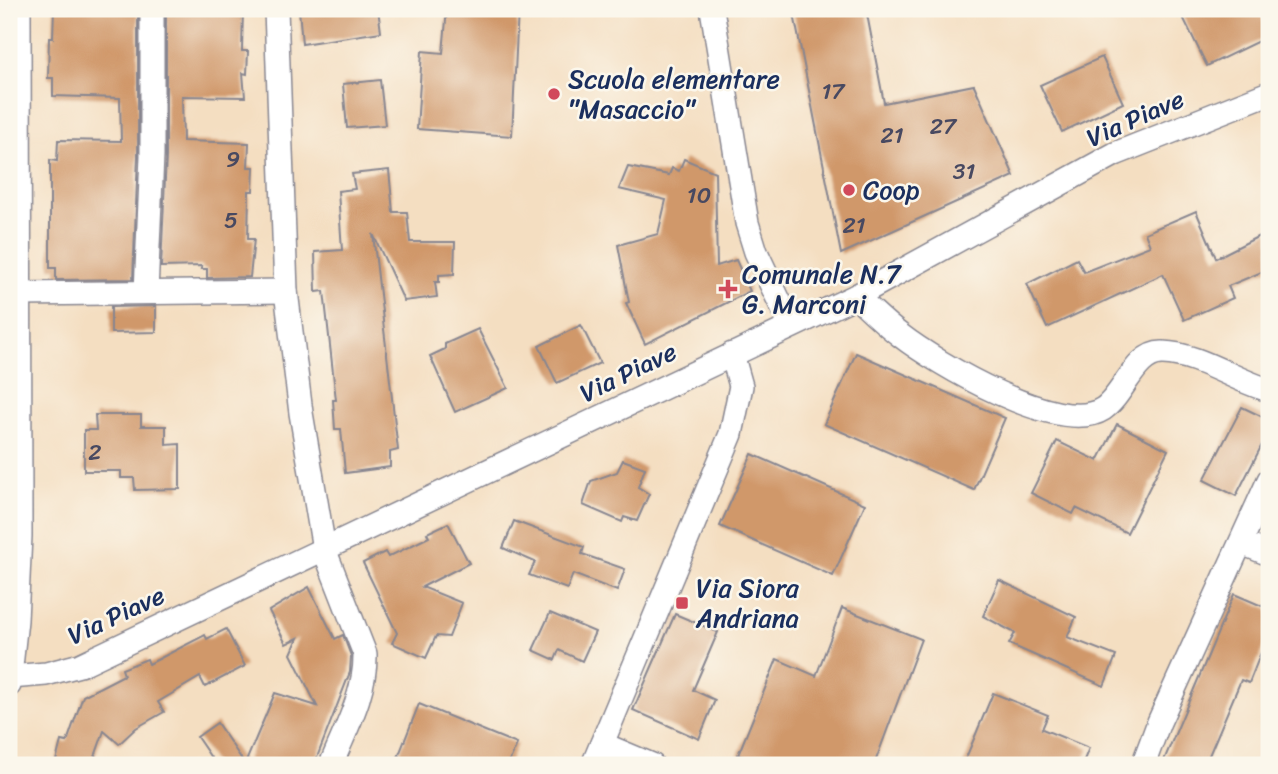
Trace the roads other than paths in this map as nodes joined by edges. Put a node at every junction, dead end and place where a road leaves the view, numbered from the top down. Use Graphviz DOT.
graph roads {
  1 [pos="19,9"];
  2 [pos="152,9"];
  3 [pos="276,9"];
  4 [pos="712,9"];
  5 [pos="1269,93"];
  6 [pos="286,291"];
  7 [pos="146,292"];
  8 [pos="19,294"];
  9 [pos="856,296"];
  10 [pos="791,326"];
  11 [pos="732,354"];
  12 [pos="1269,390"];
  13 [pos="14,432"];
  14 [pos="1269,480"];
  15 [pos="1242,543"];
  16 [pos="324,549"];
  17 [pos="1269,554"];
  18 [pos="9,681"];
  19 [pos="602,744"];
  20 [pos="331,765"];
  21 [pos="593,765"];
  22 [pos="652,765"];
  23 [pos="1143,765"];
  1 -- 8 [label="street"];
  2 -- 7 [label="street"];
  3 -- 6 [label="street"];
  4 -- 10 [label="street"];
  5 -- 9 [label="street, Via Piave"];
  6 -- 7 [label="street"];
  6 -- 16 [label="street"];
  7 -- 8 [label="street"];
  8 -- 13 [label="street"];
  9 -- 10 [label="street, Via Piave"];
  9 -- 12 [label="street"];
  10 -- 11 [label="street, Via Piave"];
  11 -- 16 [label="street, Via Piave"];
  11 -- 19 [label="street"];
  13 -- 18 [label="street"];
  14 -- 15 [label="street"];
  15 -- 17 [label="street"];
  15 -- 23 [label="street"];
  16 -- 18 [label="street, Via Piave"];
  16 -- 20 [label="street"];
  19 -- 21 [label="street"];
  19 -- 22 [label="street"];
}
